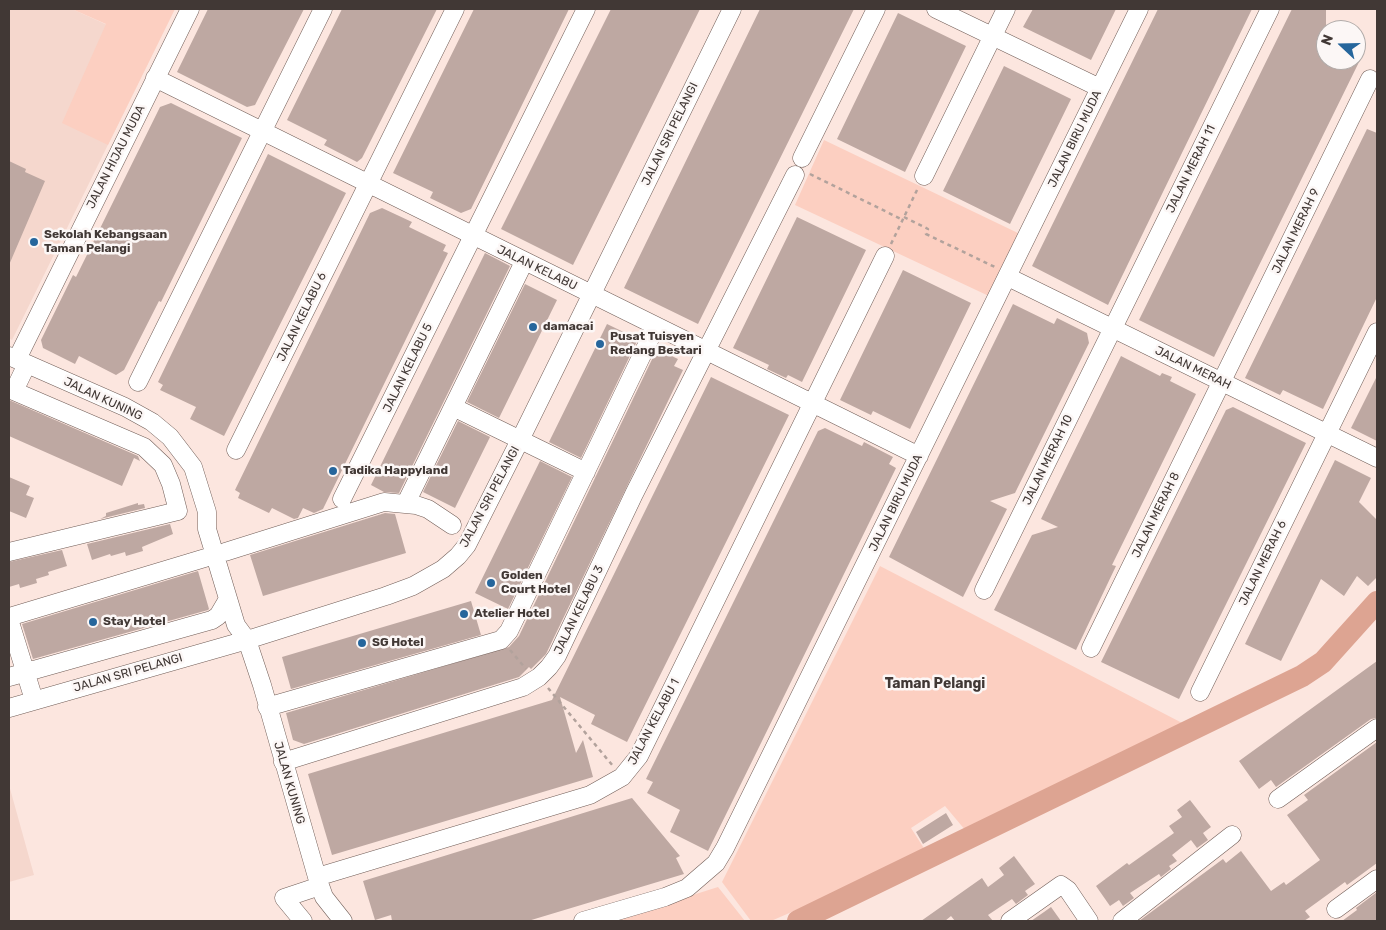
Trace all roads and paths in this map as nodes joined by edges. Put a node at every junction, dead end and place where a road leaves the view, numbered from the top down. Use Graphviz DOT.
graph roads {
  1 [pos="190,9"];
  2 [pos="323,9"];
  3 [pos="455,9"];
  4 [pos="586,9"];
  5 [pos="732,9"];
  6 [pos="876,9"];
  7 [pos="936,9"];
  8 [pos="1006,9"];
  9 [pos="1139,9"];
  10 [pos="1270,9"];
  11 [pos="993,36"];
  12 [pos="155,78"];
  13 [pos="1370,80"];
  14 [pos="1100,88"];
  15 [pos="262,132"];
  16 [pos="802,169"];
  17 [pos="924,176"];
  18 [pos="368,184"];
  19 [pos="903,218"];
  20 [pos="473,237"];
  21 [pos="885,256"];
  22 [pos="524,262"];
  23 [pos="1009,276"];
  24 [pos="591,294"];
  25 [pos="656,326"];
  26 [pos="1113,329"];
  27 [pos="1377,332"];
  28 [pos="708,351"];
  29 [pos="17,359"];
  30 [pos="138,382"];
  31 [pos="1221,382"];
  32 [pos="12,390"];
  33 [pos="813,403"];
  34 [pos="453,407"];
  35 [pos="1327,434"];
  36 [pos="520,440"];
  37 [pos="236,450"];
  38 [pos="919,456"];
  39 [pos="1377,458"];
  40 [pos="586,472"];
  41 [pos="342,499"];
  42 [pos="406,502"];
  43 [pos="205,508"];
  44 [pos="178,511"];
  45 [pos="452,525"];
  46 [pos="9,552"];
  47 [pos="220,553"];
  48 [pos="984,590"];
  49 [pos="228,599"];
  50 [pos="9,618"];
  51 [pos="247,640"];
  52 [pos="501,640"];
  53 [pos="1091,648"];
  54 [pos="17,675"];
  55 [pos="537,678"];
  56 [pos="1200,692"];
  57 [pos="34,700"];
  58 [pos="267,707"];
  59 [pos="9,708"];
  60 [pos="1377,728"];
  61 [pos="283,762"];
  62 [pos="622,777"];
  63 [pos="1278,799"];
  64 [pos="1232,835"];
  65 [pos="1377,879"];
  66 [pos="318,881"];
  67 [pos="1336,909"];
  68 [pos="303,921"];
  69 [pos="343,921"];
  70 [pos="583,921"];
  71 [pos="1010,921"];
  72 [pos="1090,921"];
  73 [pos="1122,921"];
  1 -- 12 [label="street, JALAN HIJAU MUDA"];
  2 -- 15 [label="street"];
  3 -- 18 [label="street, JALAN KELABU 6"];
  4 -- 20 [label="street, JALAN KELABU 5"];
  5 -- 24 [label="street, JALAN SRI PELANGI"];
  6 -- 16 [label="street, JALAN KELABU 3"];
  7 -- 11 [label="street"];
  8 -- 11 [label="street"];
  9 -- 14 [label="street, JALAN BIRU MUDA"];
  10 -- 26 [label="street, JALAN MERAH 11"];
  11 -- 14 [label="street"];
  11 -- 17 [label="street"];
  12 -- 15 [label="street, JALAN KELABU"];
  12 -- 29 [label="street, JALAN HIJAU MUDA"];
  13 -- 31 [label="street, JALAN MERAH 9"];
  14 -- 23 [label="street, JALAN BIRU MUDA"];
  15 -- 18 [label="street, JALAN KELABU"];
  15 -- 30 [label="street"];
  16 -- 19 [label="path"];
  16 -- 28 [label="street, JALAN KELABU 3"];
  17 -- 19 [label="path"];
  18 -- 20 [label="street, JALAN KELABU"];
  18 -- 37 [label="street, JALAN KELABU 6"];
  19 -- 21 [label="path"];
  19 -- 23 [label="path"];
  20 -- 22 [label="street, JALAN KELABU"];
  20 -- 41 [label="street, JALAN KELABU 5"];
  21 -- 33 [label="street, JALAN KELABU 1"];
  22 -- 24 [label="street, JALAN KELABU"];
  22 -- 34 [label="street"];
  23 -- 26 [label="street, JALAN MERAH"];
  23 -- 38 [label="street, JALAN BIRU MUDA"];
  24 -- 25 [label="street, JALAN KELABU"];
  24 -- 36 [label="street, JALAN SRI PELANGI"];
  25 -- 28 [label="street, JALAN KELABU"];
  25 -- 40 [label="street"];
  26 -- 31 [label="street, JALAN MERAH"];
  26 -- 48 [label="street, JALAN MERAH 10"];
  27 -- 35 [label="street, JALAN MERAH 6"];
  28 -- 33 [label="street, JALAN KELABU"];
  28 -- 55 [label="street, JALAN KELABU 3"];
  29 -- 32 [label="street, JALAN HIJAU MUDA"];
  29 -- 43 [label="street, JALAN KUNING"];
  31 -- 35 [label="street, JALAN MERAH"];
  31 -- 53 [label="street, JALAN MERAH 8"];
  32 -- 44 [label="street"];
  33 -- 38 [label="street, JALAN KELABU"];
  33 -- 62 [label="street, JALAN KELABU 1"];
  34 -- 36 [label="street"];
  34 -- 42 [label="street"];
  35 -- 39 [label="street, JALAN MERAH"];
  35 -- 56 [label="street, JALAN MERAH 6"];
  36 -- 40 [label="street"];
  36 -- 51 [label="street, JALAN SRI PELANGI"];
  38 -- 70 [label="street, JALAN BIRU MUDA"];
  40 -- 52 [label="street"];
  42 -- 45 [label="street"];
  42 -- 47 [label="street"];
  43 -- 44 [label="street"];
  43 -- 47 [label="street, JALAN KUNING"];
  44 -- 46 [label="street"];
  47 -- 49 [label="street, JALAN KUNING"];
  47 -- 50 [label="street"];
  47 -- 51 [label="street, JALAN KUNING"];
  49 -- 51 [label="street, JALAN KUNING"];
  49 -- 54 [label="street"];
  50 -- 54 [label="street"];
  51 -- 57 [label="street, JALAN SRI PELANGI"];
  51 -- 58 [label="street, JALAN KUNING"];
  52 -- 55 [label="path"];
  52 -- 58 [label="street"];
  54 -- 57 [label="street"];
  55 -- 61 [label="street, JALAN KELABU 3"];
  55 -- 62 [label="path"];
  57 -- 59 [label="street, JALAN SRI PELANGI"];
  58 -- 61 [label="street, JALAN KUNING"];
  60 -- 63 [label="street"];
  61 -- 66 [label="street, JALAN KUNING"];
  62 -- 66 [label="street, JALAN KELABU 1"];
  64 -- 73 [label="street"];
  65 -- 67 [label="street"];
  66 -- 68 [label="street, JALAN KELABU 1"];
  66 -- 69 [label="street, JALAN KUNING"];
  71 -- 72 [label="street"];
}
